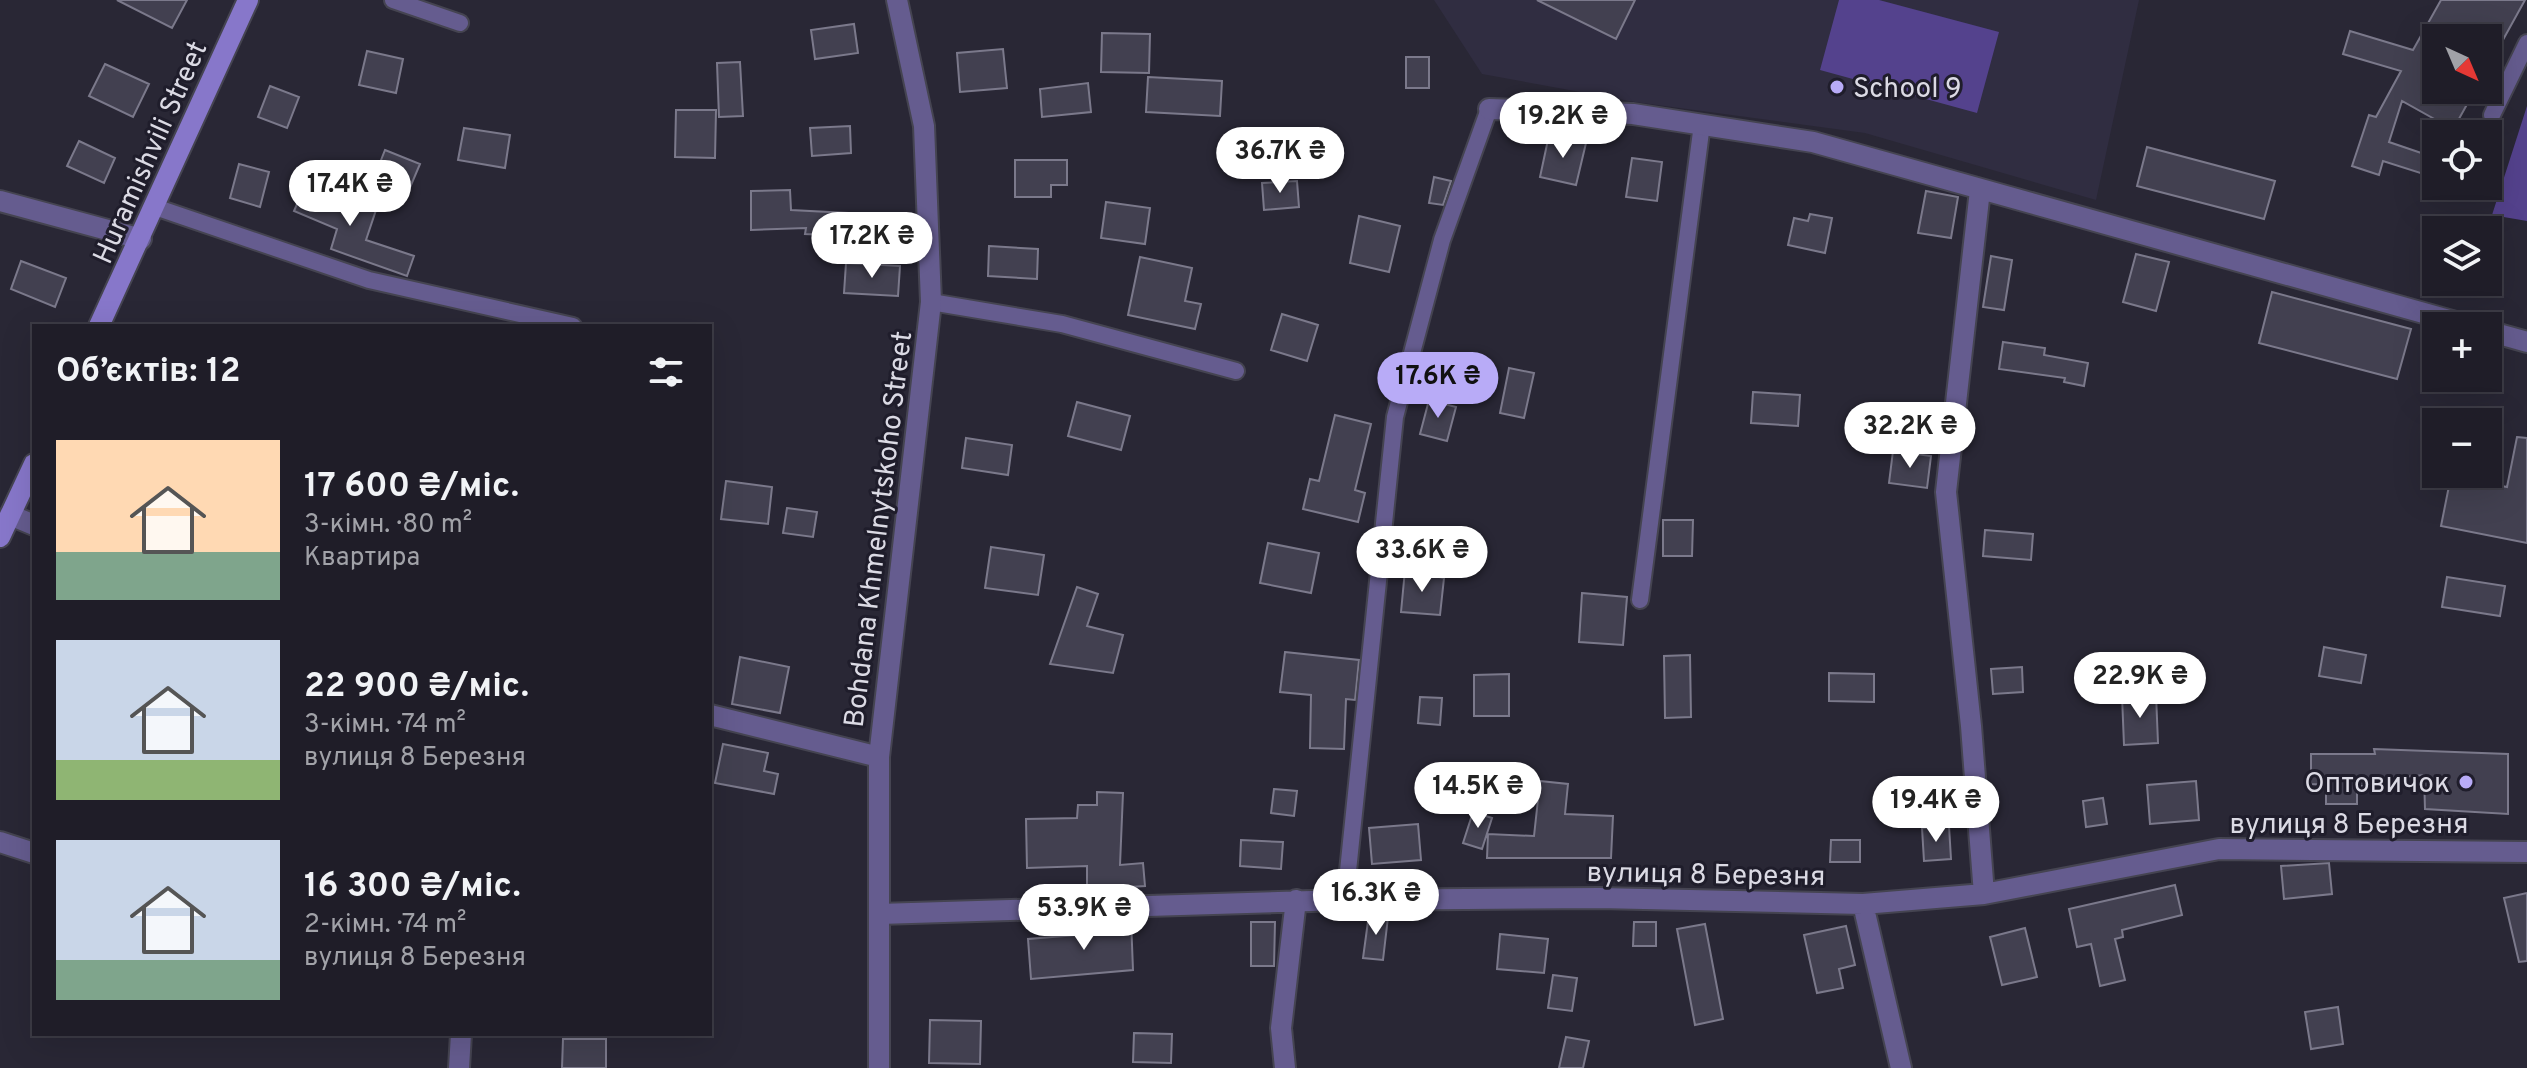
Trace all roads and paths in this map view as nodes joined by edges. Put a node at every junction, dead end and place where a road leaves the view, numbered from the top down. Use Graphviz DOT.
graph roads {
  1 [pos="248,0"];
  2 [pos="393,0"];
  3 [pos="897,0"];
  4 [pos="460,23"];
  5 [pos="2527,43"];
  6 [pos="1489,109"];
  7 [pos="2492,115"];
  8 [pos="1702,124"];
  9 [pos="1980,190"];
  10 [pos="0,201"];
  11 [pos="155,207"];
  12 [pos="141,239"];
  13 [pos="931,302"];
  14 [pos="2422,313"];
  15 [pos="100,324"];
  16 [pos="564,324"];
  17 [pos="2502,335"];
  18 [pos="2527,342"];
  19 [pos="1236,371"];
  20 [pos="32,468"];
  21 [pos="10,515"];
  22 [pos="32,524"];
  23 [pos="0,537"];
  24 [pos="1640,600"];
  25 [pos="712,715"];
  26 [pos="879,757"];
  27 [pos="0,842"];
  28 [pos="32,852"];
  29 [pos="2527,852"];
  30 [pos="1984,894"];
  31 [pos="1296,900"];
  32 [pos="1345,900"];
  33 [pos="1863,904"];
  34 [pos="879,914"];
  35 [pos="461,1036"];
  36 [pos="459,1068"];
  37 [pos="879,1068"];
  38 [pos="1285,1068"];
  39 [pos="1901,1068"];
  1 -- 11 [label="main road, Huramishvili Street"];
  2 -- 4 [label="lane"];
  3 -- 13 [label="street, Bohdana Khmelnytskoho Street"];
  5 -- 7 [label="lane"];
  6 -- 8 [label="street"];
  6 -- 32 [label="lane"];
  8 -- 9 [label="street"];
  8 -- 24 [label="lane"];
  9 -- 14 [label="street"];
  9 -- 30 [label="street"];
  10 -- 12 [label="street"];
  11 -- 12 [label="main road, Huramishvili Street"];
  11 -- 16 [label="lane"];
  12 -- 15 [label="main road, Huramishvili Street"];
  13 -- 19 [label="lane"];
  13 -- 26 [label="street, Bohdana Khmelnytskoho Street"];
  17 -- 18 [label="street"];
  20 -- 21 [label="main road"];
  21 -- 22 [label="street"];
  21 -- 23 [label="main road"];
  25 -- 26 [label="street"];
  26 -- 34 [label="street, Bohdana Khmelnytskoho Street"];
  27 -- 28 [label="street"];
  29 -- 30 [label="street, вулиця 8 Березня"];
  30 -- 33 [label="street, вулиця 8 Березня"];
  31 -- 32 [label="street, вулиця 8 Березня"];
  31 -- 34 [label="street, вулиця 8 Березня"];
  31 -- 38 [label="street"];
  32 -- 33 [label="street, вулиця 8 Березня"];
  33 -- 39 [label="street"];
  34 -- 37 [label="street, Bohdana Khmelnytskoho Street"];
  35 -- 36 [label="street"];
}
